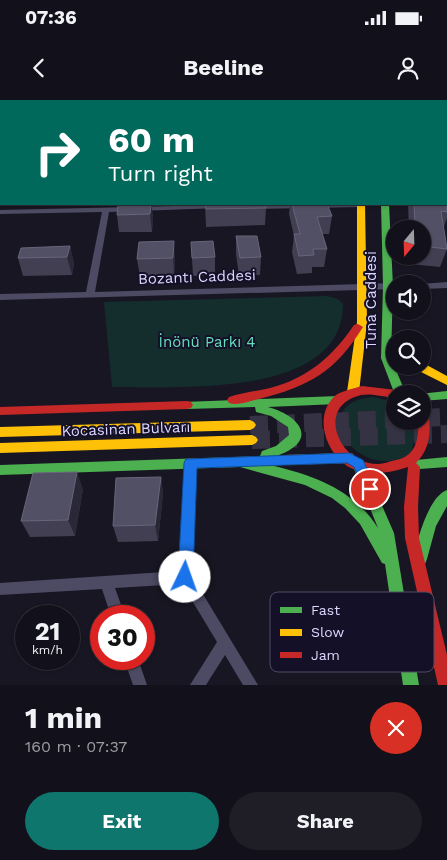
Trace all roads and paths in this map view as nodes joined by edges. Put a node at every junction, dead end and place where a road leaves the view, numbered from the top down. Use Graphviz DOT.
graph roads {
  1 [pos="47,205"];
  2 [pos="323,205"];
  3 [pos="361,205"];
  4 [pos="385,205"];
  5 [pos="230,207"];
  6 [pos="248,207"];
  7 [pos="106,210"];
  8 [pos="0,212"];
  9 [pos="44,212"];
  10 [pos="390,275"];
  11 [pos="447,285"];
  12 [pos="362,286"];
  13 [pos="386,286"];
  14 [pos="431,286"];
  15 [pos="90,294"];
  16 [pos="0,296"];
  17 [pos="388,320"];
  18 [pos="360,324"];
  19 [pos="387,325"];
  20 [pos="390,330"];
  21 [pos="431,372"];
  22 [pos="447,381"];
  23 [pos="395,385"];
  24 [pos="353,392"];
  25 [pos="386,392"];
  26 [pos="447,395"];
  27 [pos="431,396"];
  28 [pos="338,400"];
  29 [pos="210,404"];
  30 [pos="0,412"];
  31 [pos="250,424"];
  32 [pos="431,426"];
  33 [pos="0,432"];
  34 [pos="252,440"];
  35 [pos="0,448"];
  36 [pos="236,461"];
  37 [pos="354,461"];
  38 [pos="447,462"];
  39 [pos="190,463"];
  40 [pos="417,465"];
  41 [pos="0,470"];
  42 [pos="447,496"];
  43 [pos="392,567"];
  44 [pos="419,568"];
  45 [pos="185,577"];
  46 [pos="106,582"];
  47 [pos="0,589"];
  48 [pos="396,592"];
  49 [pos="425,592"];
  50 [pos="114,605"];
  51 [pos="434,633"];
  52 [pos="225,642"];
  53 [pos="135,670"];
  54 [pos="409,672"];
  55 [pos="140,685"];
  56 [pos="197,685"];
  57 [pos="251,685"];
  58 [pos="411,685"];
  59 [pos="446,685"];
  1 -- 9 [label="street"];
  2 -- 6 [label="street"];
  3 -- 12 [label="main road, Tuna Caddesi"];
  4 -- 10 [label="main road, Tuna Caddesi"];
  5 -- 7 [label="street"];
  7 -- 9 [label="street"];
  7 -- 15 [label="street"];
  8 -- 9 [label="street"];
  11 -- 14 [label="street"];
  12 -- 13 [label="street, Bozantı Caddesi"];
  12 -- 15 [label="street, Bozantı Caddesi"];
  12 -- 18 [label="main road, Tuna Caddesi"];
  15 -- 16 [label="street, Bozantı Caddesi"];
  17 -- 19 [label="main road, Tuna Caddesi"];
  18 -- 24 [label="main road, Tuna Caddesi"];
  18 -- 29 [label="main road"];
  19 -- 20 [label="main road"];
  19 -- 23 [label="main road, Tuna Caddesi"];
  21 -- 22 [label="main road"];
  24 -- 25 [label="main road"];
  24 -- 28 [label="main road"];
  26 -- 27 [label="main road"];
  28 -- 29 [label="main road"];
  28 -- 37 [label="main road"];
  29 -- 30 [label="main road"];
  29 -- 36 [label="main road"];
  31 -- 33 [label="main road, Kocasinan Bulvarı"];
  32 -- 40 [label="main road"];
  34 -- 35 [label="main road, Kocasinan Bulvarı"];
  36 -- 37 [label="main road"];
  36 -- 39 [label="main road"];
  36 -- 43 [label="main road"];
  37 -- 40 [label="main road"];
  37 -- 43 [label="main road"];
  38 -- 40 [label="main road"];
  39 -- 41 [label="main road"];
  39 -- 45 [label="street"];
  40 -- 44 [label="main road"];
  42 -- 44 [label="main road"];
  43 -- 48 [label="main road"];
  44 -- 49 [label="main road"];
  45 -- 46 [label="street"];
  45 -- 52 [label="street"];
  46 -- 47 [label="street"];
  46 -- 50 [label="street"];
  51 -- 59 [label="main road"];
  52 -- 56 [label="street"];
  52 -- 57 [label="street"];
  53 -- 55 [label="street"];
  54 -- 58 [label="main road"];
}
